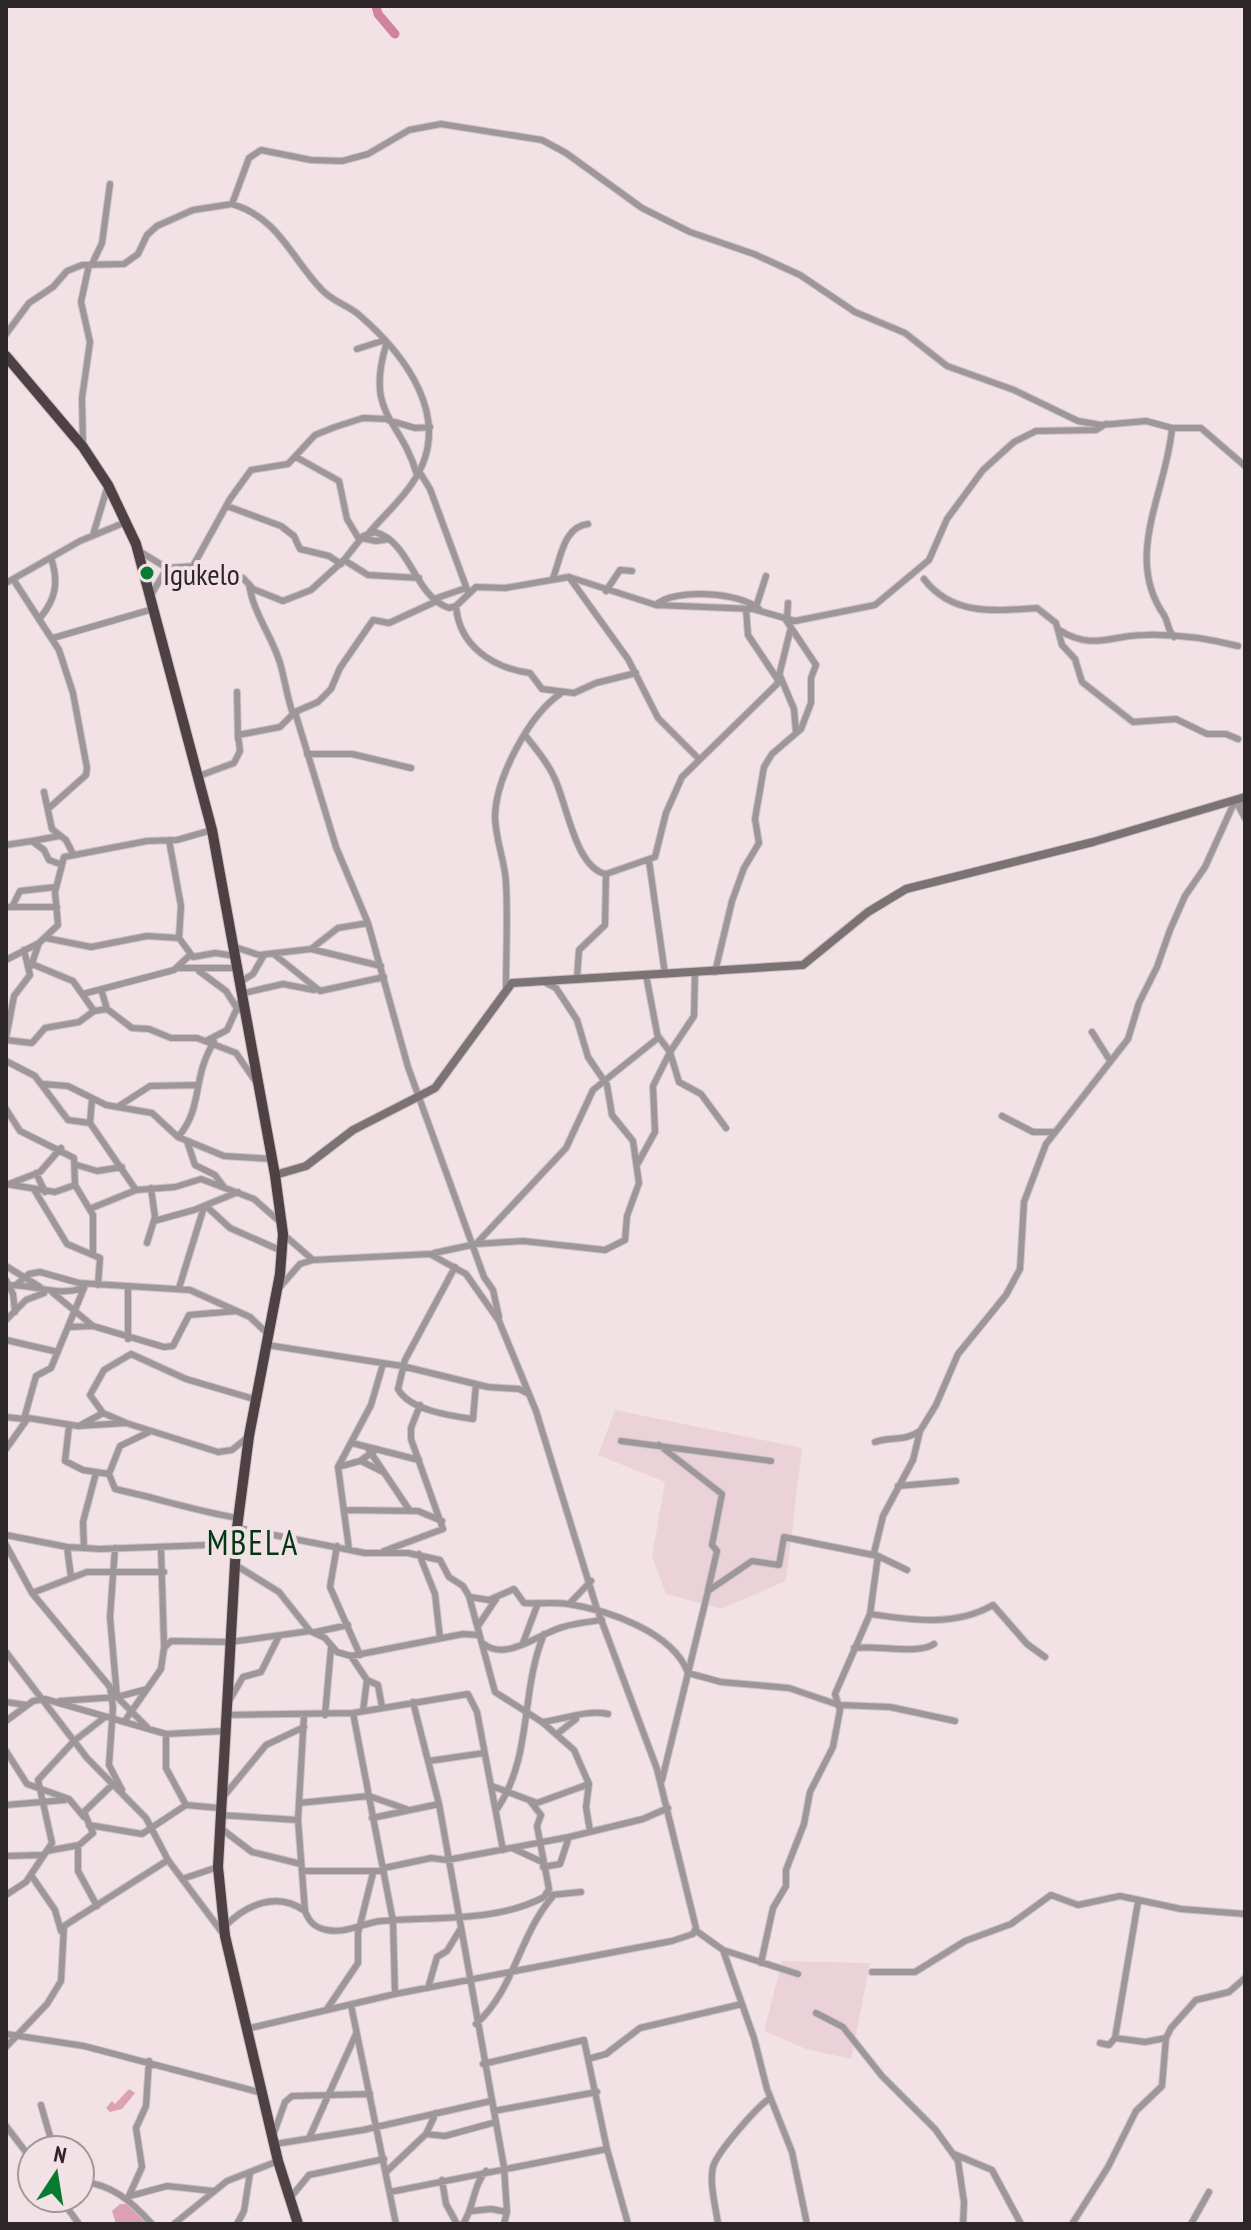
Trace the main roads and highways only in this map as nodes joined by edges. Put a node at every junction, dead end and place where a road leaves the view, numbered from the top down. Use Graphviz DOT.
graph roads {
  1 [pos="6,356"];
  2 [pos="298,2224"];
  1 -- 2 [label="highway"];
}
